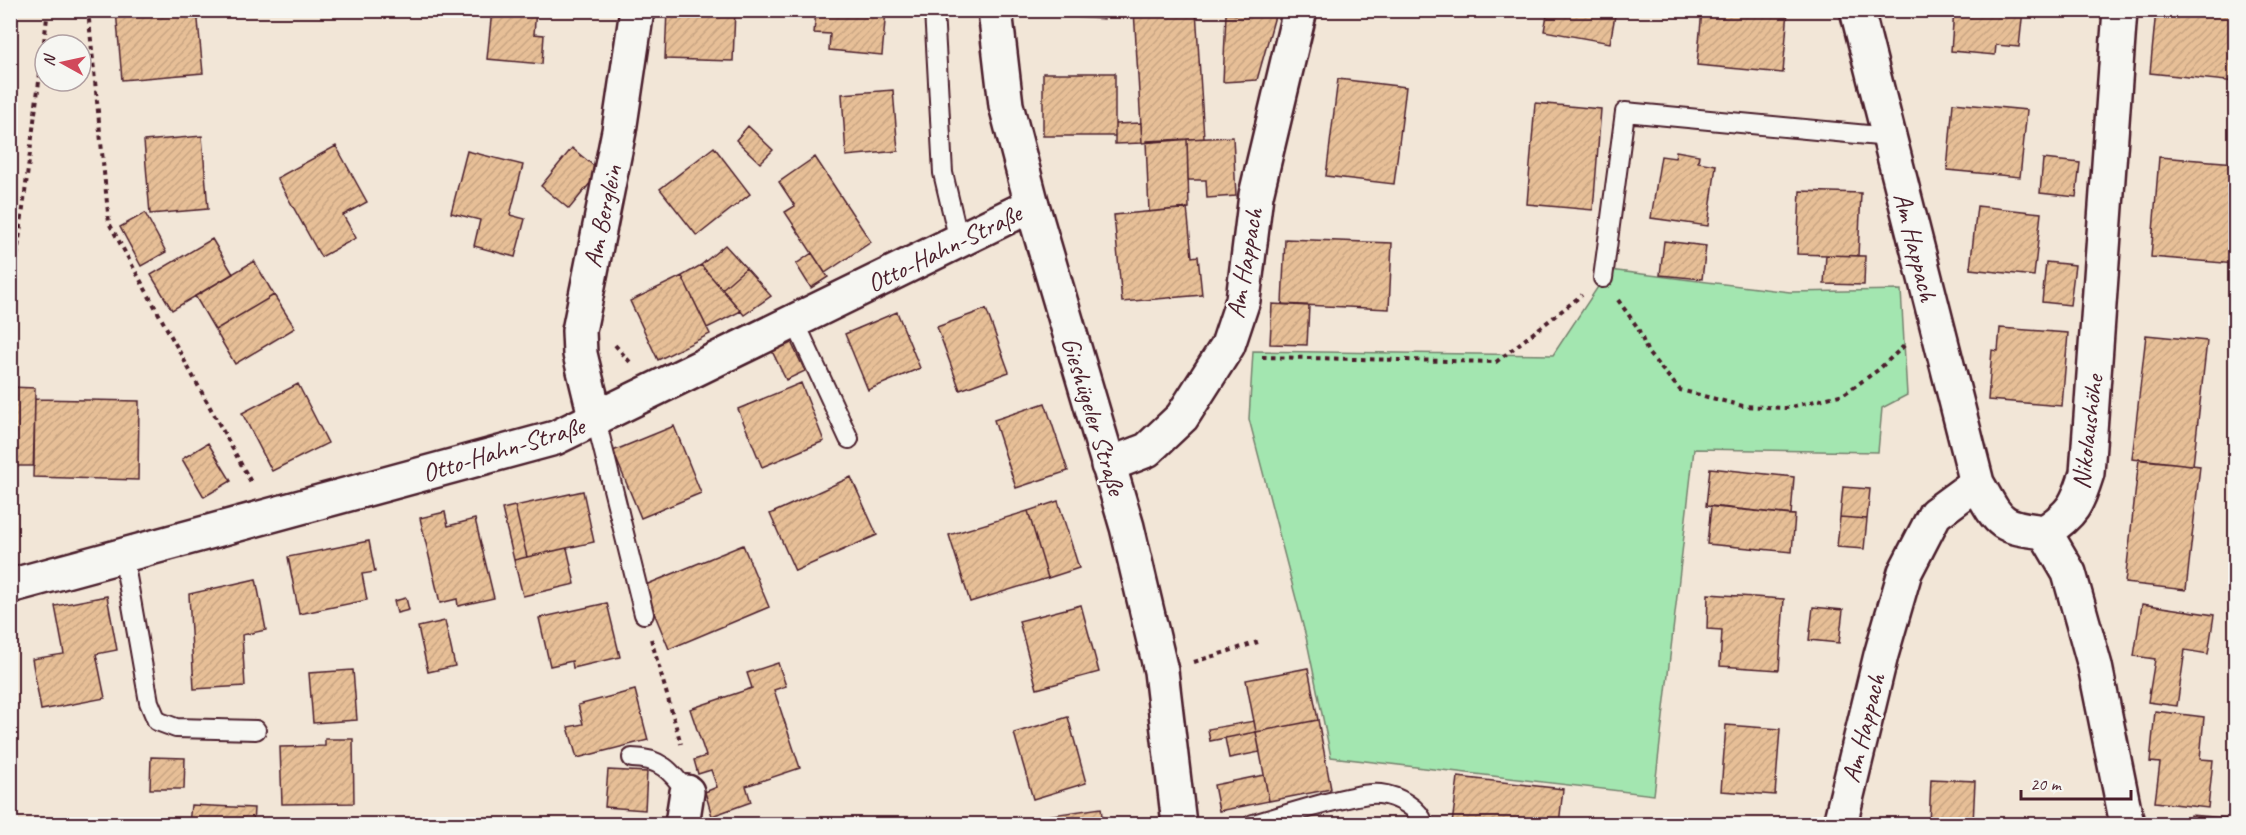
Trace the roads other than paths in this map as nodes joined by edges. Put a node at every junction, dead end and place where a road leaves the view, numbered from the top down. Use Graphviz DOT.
graph roads {
  1 [pos="637,10"];
  2 [pos="934,10"];
  3 [pos="995,10"];
  4 [pos="1300,10"];
  5 [pos="1857,10"];
  6 [pos="2120,10"];
  7 [pos="1889,137"];
  8 [pos="1032,205"];
  9 [pos="959,241"];
  10 [pos="1603,278"];
  11 [pos="795,322"];
  12 [pos="596,420"];
  13 [pos="849,439"];
  14 [pos="1108,465"];
  15 [pos="1977,483"];
  16 [pos="2044,531"];
  17 [pos="123,554"];
  18 [pos="10,586"];
  19 [pos="644,614"];
  20 [pos="256,730"];
  21 [pos="632,758"];
  22 [pos="687,792"];
  23 [pos="682,825"];
  24 [pos="1179,825"];
  25 [pos="1253,825"];
  26 [pos="1424,825"];
  27 [pos="1840,825"];
  28 [pos="2127,825"];
  1 -- 12 [label="street, Am Berglein"];
  2 -- 9 [label="lane"];
  3 -- 8 [label="street, Gieshügeler Straße"];
  4 -- 14 [label="street, Am Happach"];
  5 -- 7 [label="street, Am Happach"];
  6 -- 16 [label="street, Nikolaushöhe"];
  7 -- 10 [label="lane"];
  7 -- 15 [label="street, Am Happach"];
  8 -- 9 [label="street, Otto-Hahn-Straße"];
  8 -- 14 [label="street, Gieshügeler Straße"];
  9 -- 11 [label="street, Otto-Hahn-Straße"];
  11 -- 12 [label="street, Otto-Hahn-Straße"];
  11 -- 13 [label="lane"];
  12 -- 17 [label="street, Otto-Hahn-Straße"];
  12 -- 19 [label="lane"];
  14 -- 24 [label="street, Gieshügeler Straße"];
  15 -- 16 [label="street, Am Happach"];
  15 -- 27 [label="street, Am Happach"];
  16 -- 28 [label="street"];
  17 -- 18 [label="street, Otto-Hahn-Straße"];
  17 -- 20 [label="lane"];
  21 -- 22 [label="lane"];
  22 -- 23 [label="street"];
  25 -- 26 [label="lane"];
}
